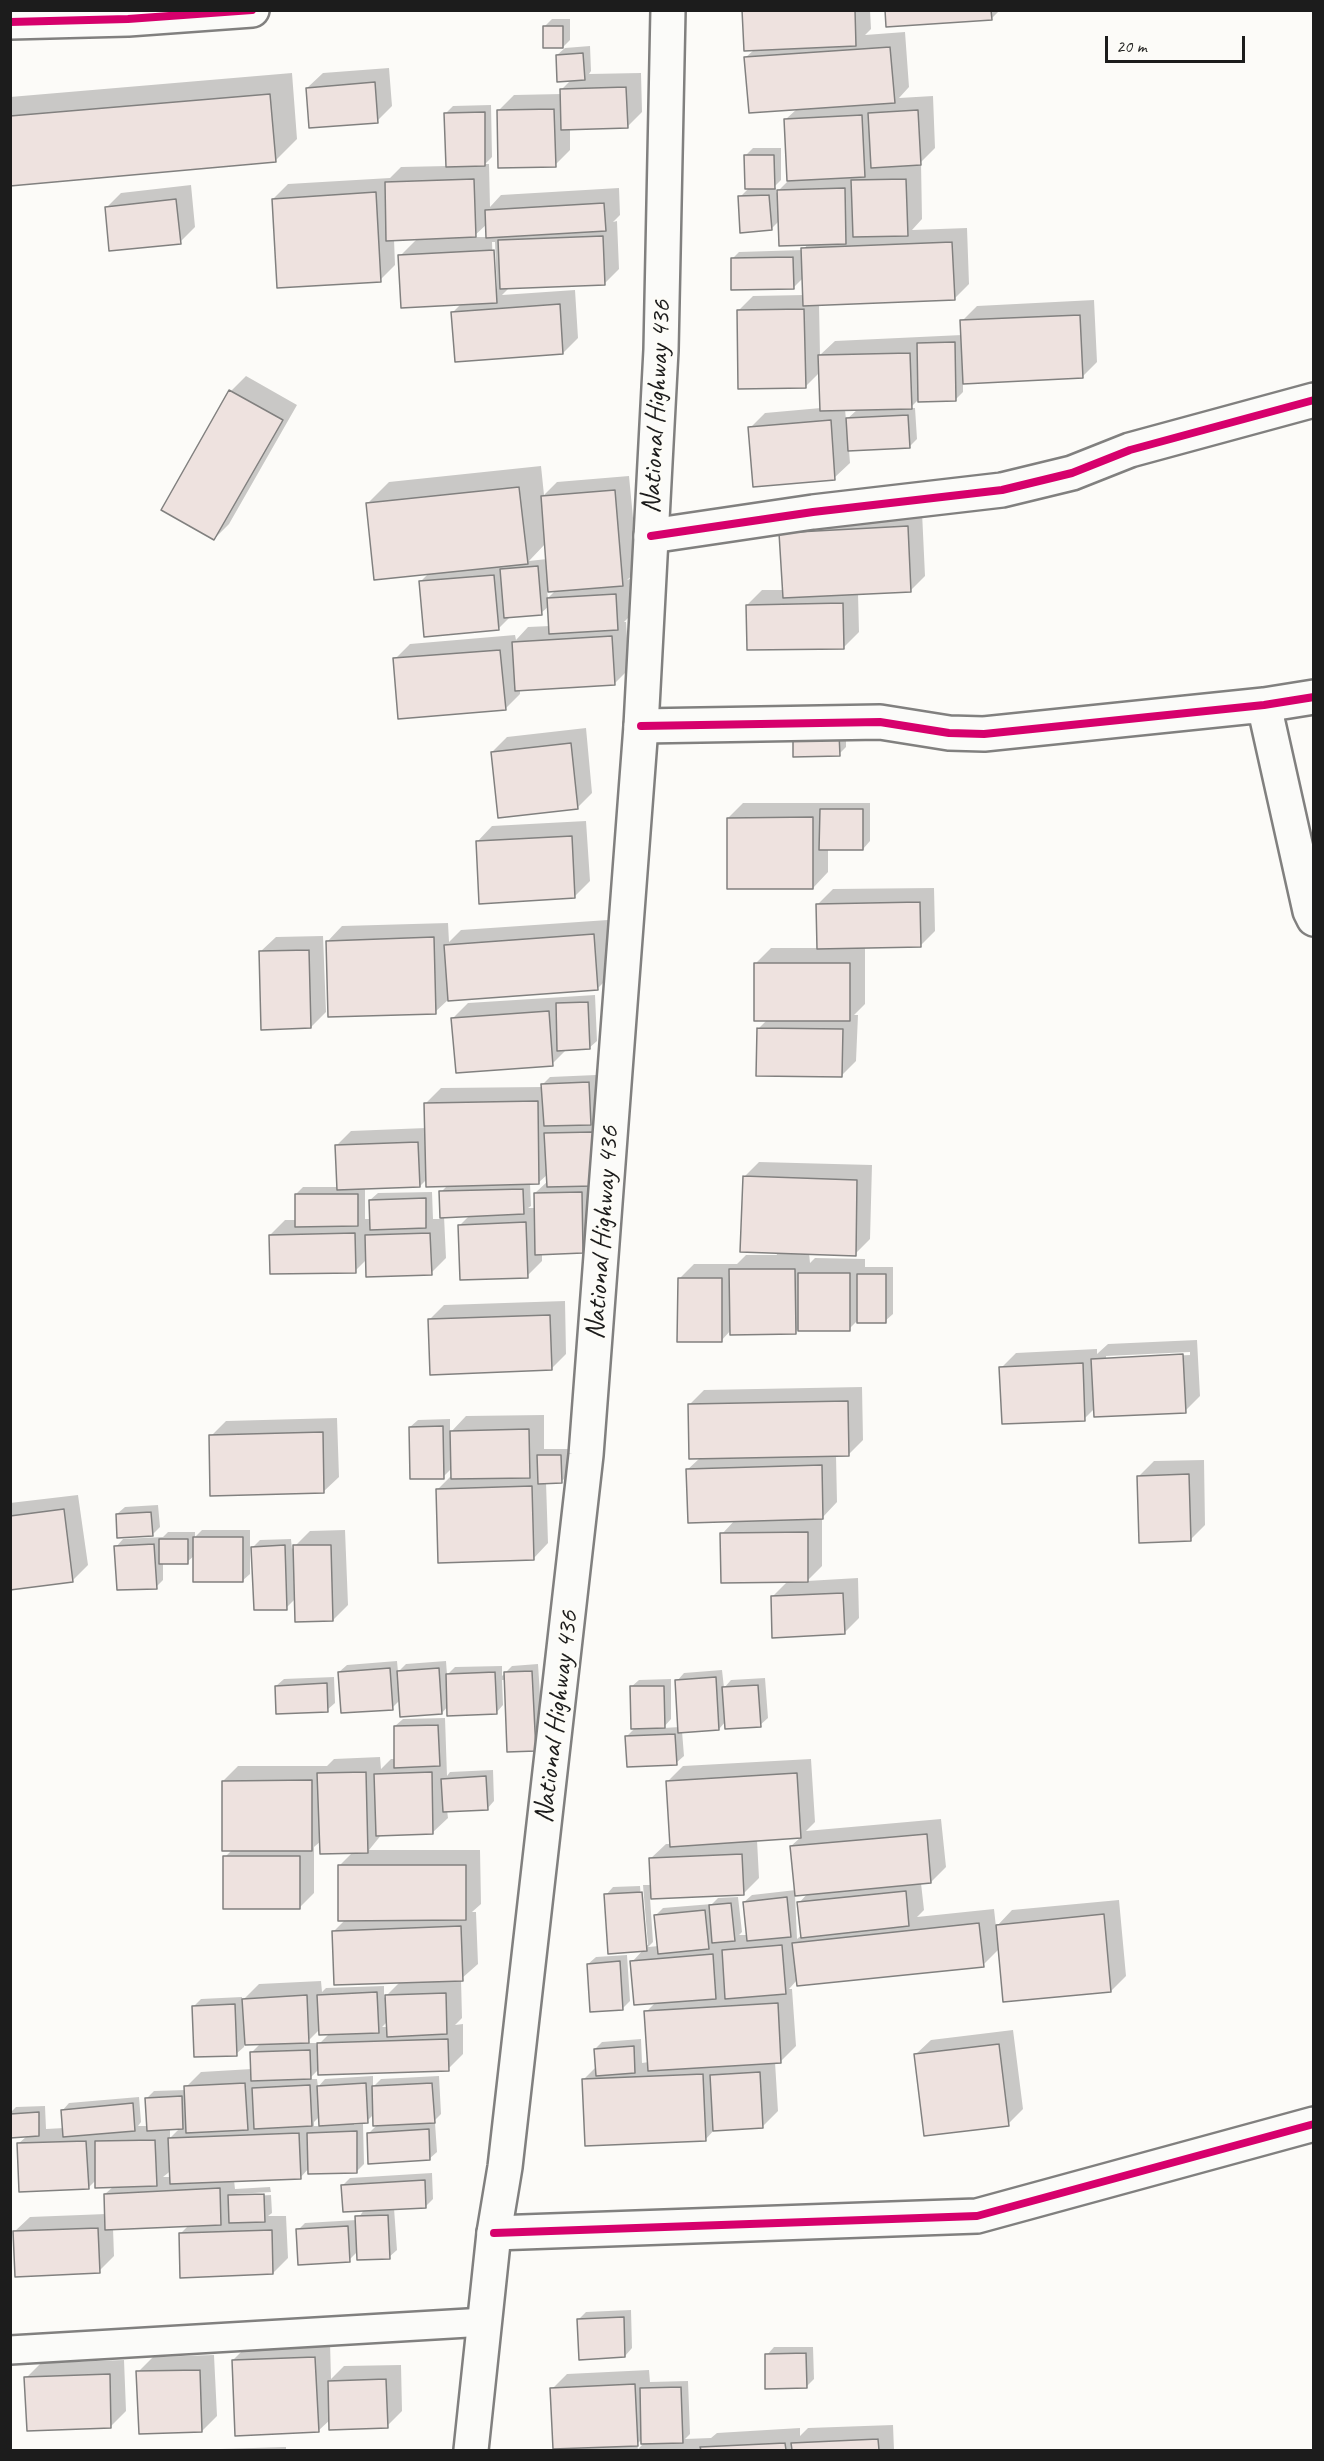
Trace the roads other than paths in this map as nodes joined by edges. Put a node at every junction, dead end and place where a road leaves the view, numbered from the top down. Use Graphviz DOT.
graph roads {
  1 [pos="252,10"];
  2 [pos="668,10"];
  3 [pos="10,22"];
  4 [pos="1314,400"];
  5 [pos="651,536"];
  6 [pos="1314,697"];
  7 [pos="1264,705"];
  8 [pos="641,726"];
  9 [pos="1314,919"];
  10 [pos="1314,2124"];
  11 [pos="494,2233"];
  12 [pos="485,2322"];
  13 [pos="10,2350"];
  14 [pos="471,2451"];
  1 -- 3 [label="street"];
  2 -- 5 [label="street, National Highway 436"];
  4 -- 5 [label="street"];
  5 -- 8 [label="street, National Highway 436"];
  6 -- 7 [label="street"];
  7 -- 8 [label="street"];
  7 -- 9 [label="street"];
  8 -- 11 [label="street, National Highway 436"];
  10 -- 11 [label="street"];
  11 -- 12 [label="street, National Highway 436"];
  12 -- 13 [label="lane"];
  12 -- 14 [label="street, National Highway 436"];
}
